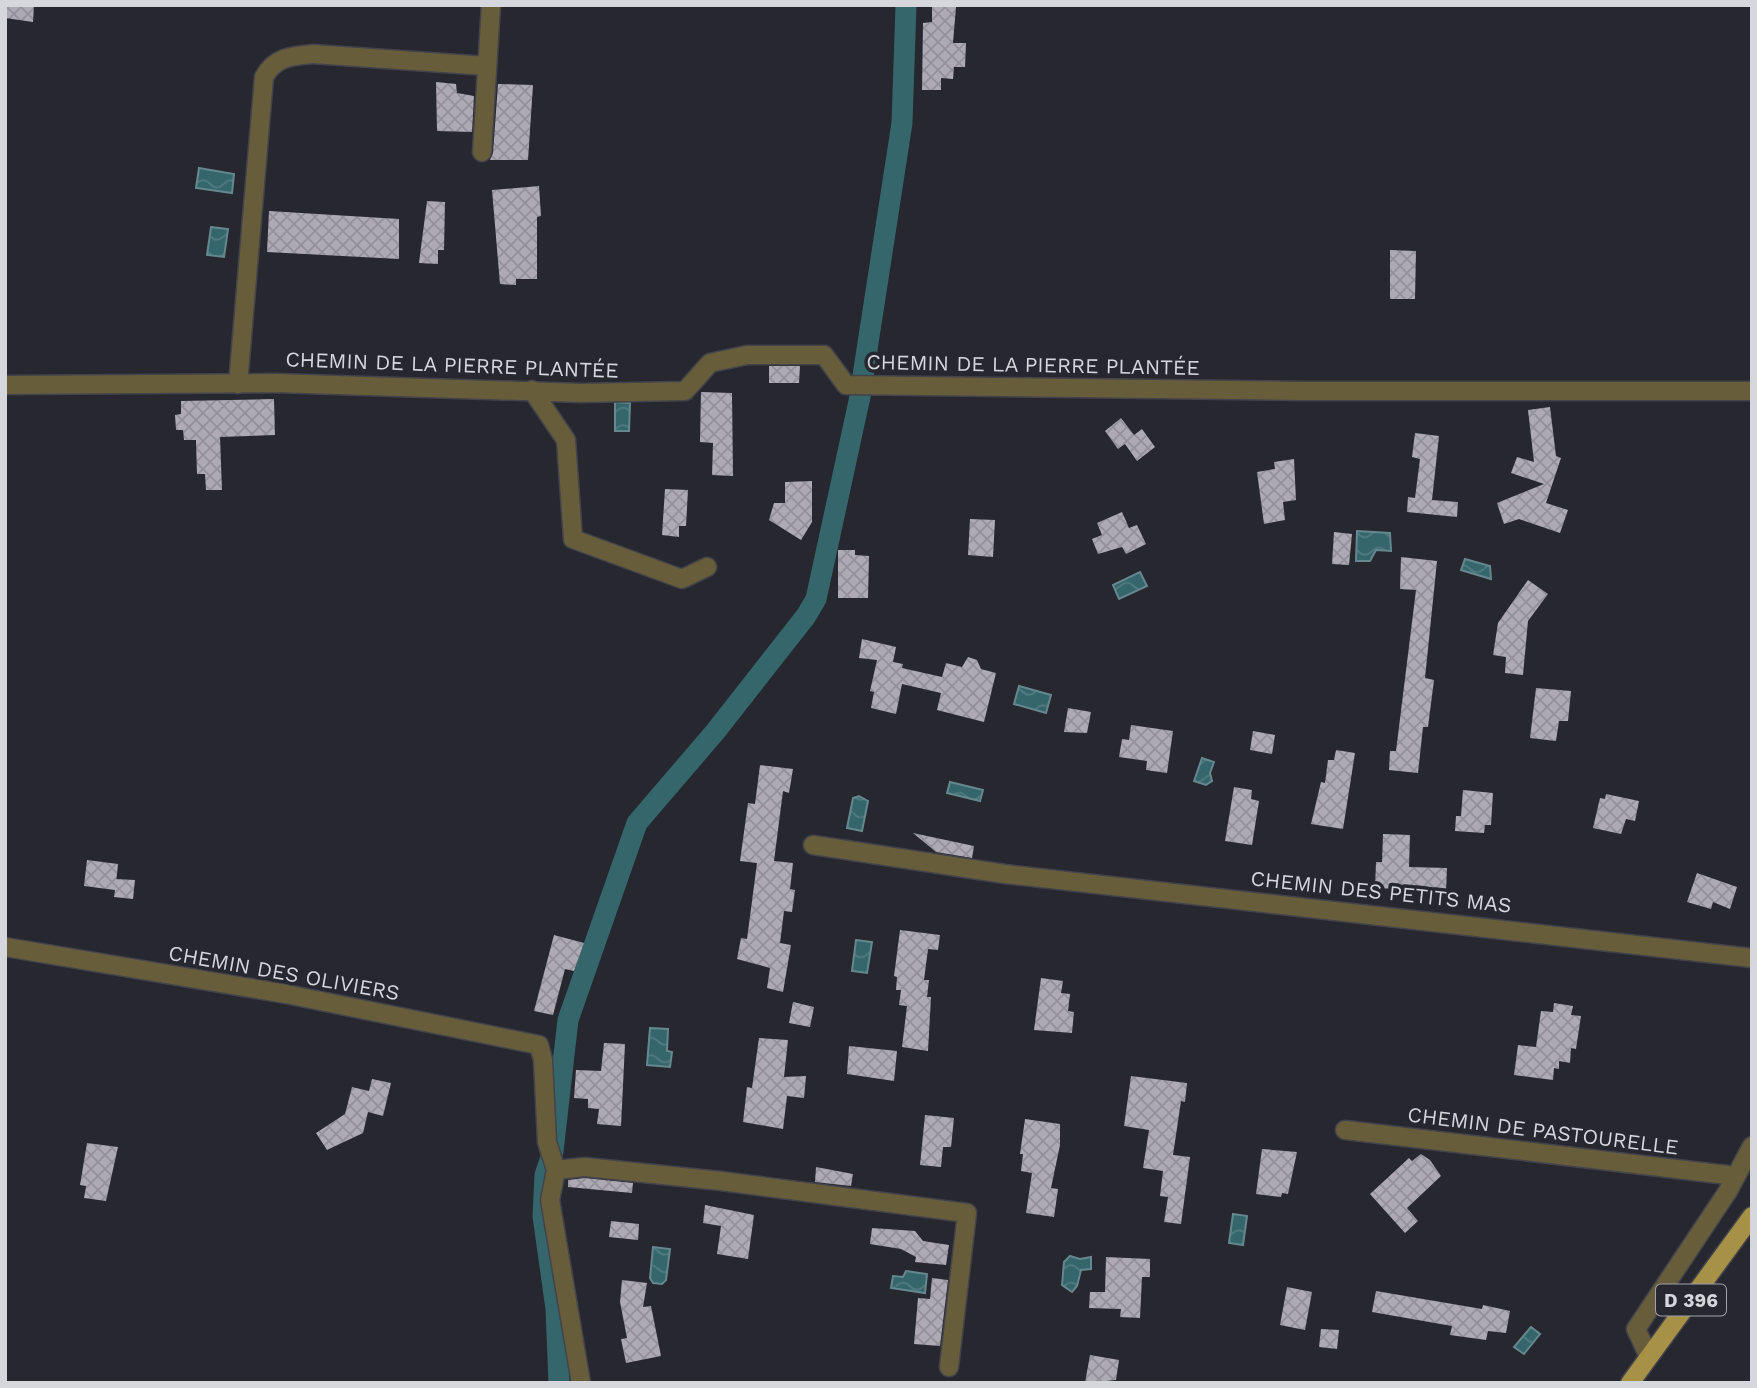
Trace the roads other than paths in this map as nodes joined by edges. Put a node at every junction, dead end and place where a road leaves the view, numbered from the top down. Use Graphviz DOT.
graph roads {
  1 [pos="491,5"];
  2 [pos="487,66"];
  3 [pos="482,152"];
  4 [pos="239,384"];
  5 [pos="5,385"];
  6 [pos="532,390"];
  7 [pos="1752,391"];
  8 [pos="707,567"];
  9 [pos="813,845"];
  10 [pos="5,947"];
  11 [pos="1752,958"];
  12 [pos="1345,1130"];
  13 [pos="1752,1146"];
  14 [pos="556,1170"];
  15 [pos="1735,1177"];
  16 [pos="1752,1216"];
  17 [pos="1649,1357"];
  18 [pos="949,1367"];
  19 [pos="581,1383"];
  20 [pos="1630,1383"];
  1 -- 2 [label="street"];
  2 -- 3 [label="street"];
  2 -- 4 [label="street"];
  4 -- 5 [label="street, CHEMIN DE LA PIERRE PLANTÉE"];
  4 -- 6 [label="street, CHEMIN DE LA PIERRE PLANTÉE"];
  6 -- 7 [label="street, CHEMIN DE LA PIERRE PLANTÉE"];
  6 -- 8 [label="street"];
  9 -- 11 [label="street, CHEMIN DES PETITS MAS"];
  10 -- 14 [label="street, CHEMIN DES OLIVIERS"];
  12 -- 15 [label="street, CHEMIN DE PASTOURELLE"];
  13 -- 15 [label="street"];
  14 -- 18 [label="street"];
  14 -- 19 [label="street"];
  15 -- 17 [label="street"];
  16 -- 17 [label="main road, D 396"];
  17 -- 20 [label="main road, D 396"];
}
